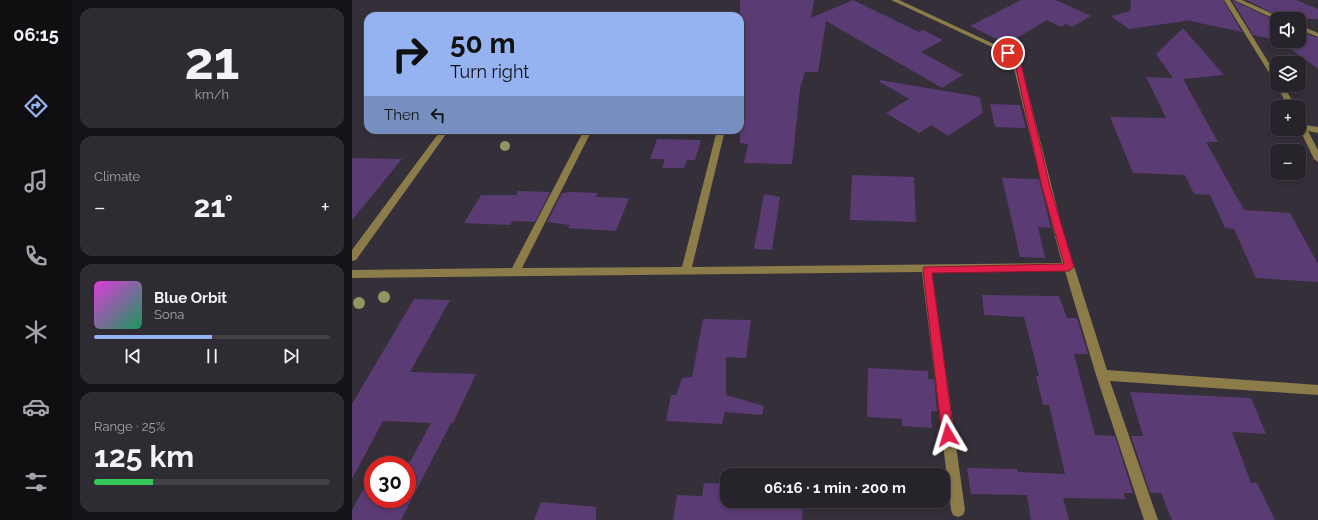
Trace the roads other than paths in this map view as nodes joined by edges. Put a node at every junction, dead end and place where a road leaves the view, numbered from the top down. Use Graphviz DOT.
graph roads {
  1 [pos="894,0"];
  2 [pos="1227,0"];
  3 [pos="1238,0"];
  4 [pos="1270,14"];
  5 [pos="1306,30"];
  6 [pos="1318,35"];
  7 [pos="1270,71"];
  8 [pos="1306,125"];
  9 [pos="1318,130"];
  10 [pos="442,134"];
  11 [pos="586,134"];
  12 [pos="720,134"];
  13 [pos="1306,134"];
  14 [pos="1318,159"];
  15 [pos="352,257"];
  16 [pos="1069,267"];
  17 [pos="927,270"];
  18 [pos="686,271"];
  19 [pos="515,272"];
  20 [pos="352,274"];
  21 [pos="1102,375"];
  22 [pos="1318,390"];
  23 [pos="958,510"];
  24 [pos="1152,520"];
  1 -- 16 [label="street"];
  2 -- 7 [label="street"];
  3 -- 4 [label="street"];
  5 -- 6 [label="street"];
  8 -- 9 [label="street"];
  10 -- 15 [label="street"];
  11 -- 19 [label="street"];
  12 -- 18 [label="street"];
  13 -- 14 [label="street"];
  16 -- 17 [label="street"];
  16 -- 21 [label="street"];
  17 -- 18 [label="street"];
  17 -- 23 [label="street"];
  18 -- 19 [label="street"];
  19 -- 20 [label="street"];
  21 -- 22 [label="street"];
  21 -- 24 [label="street"];
}
